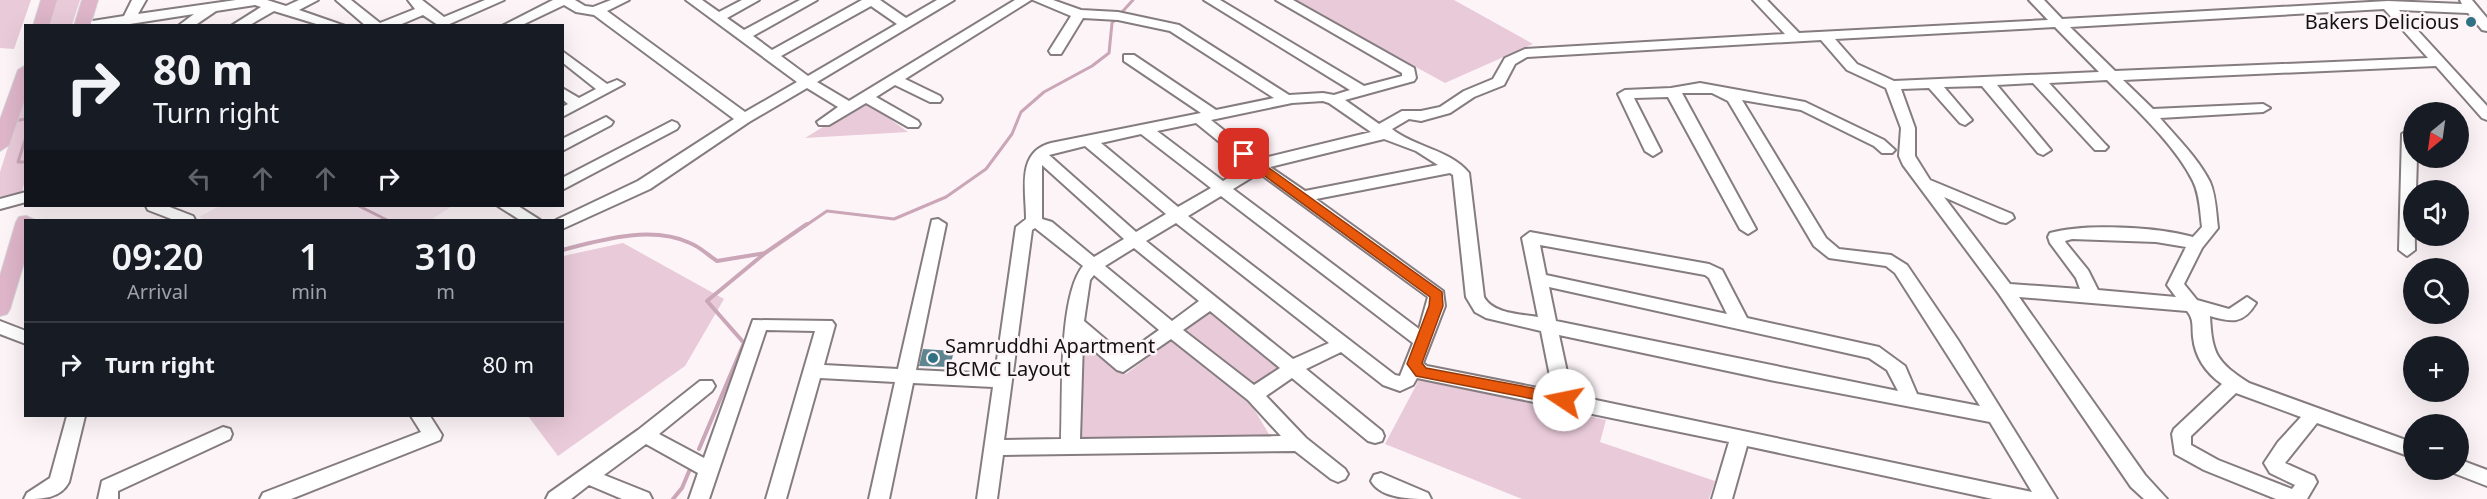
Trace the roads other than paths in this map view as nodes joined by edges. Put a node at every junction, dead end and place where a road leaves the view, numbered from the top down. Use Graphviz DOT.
graph roads {
  1 [pos="50,0"];
  2 [pos="90,0"];
  3 [pos="138,0"];
  4 [pos="311,0"];
  5 [pos="343,0"];
  6 [pos="497,0"];
  7 [pos="565,0"];
  8 [pos="622,0"];
  9 [pos="693,0"];
  10 [pos="752,0"];
  11 [pos="810,0"];
  12 [pos="871,0"];
  13 [pos="948,0"];
  14 [pos="1024,0"];
  15 [pos="1041,0"];
  16 [pos="1210,0"];
  17 [pos="1283,0"];
  18 [pos="1760,0"];
  19 [pos="2036,0"];
  20 [pos="265,3"];
  21 [pos="2469,4"];
  22 [pos="419,5"];
  23 [pos="2388,5"];
  24 [pos="218,6"];
  25 [pos="287,10"];
  26 [pos="598,11"];
  27 [pos="172,13"];
  28 [pos="1079,15"];
  29 [pos="305,16"];
  30 [pos="718,18"];
  31 [pos="129,19"];
  32 [pos="2059,21"];
  33 [pos="42,24"];
  34 [pos="84,24"];
  35 [pos="97,24"];
  36 [pos="152,24"];
  37 [pos="187,24"];
  38 [pos="239,24"];
  39 [pos="292,24"];
  40 [pos="332,24"];
  41 [pos="373,24"];
  42 [pos="387,24"];
  43 [pos="445,24"];
  44 [pos="518,24"];
  45 [pos="906,24"];
  46 [pos="2487,27"];
  47 [pos="1824,35"];
  48 [pos="743,36"];
  49 [pos="1794,36"];
  50 [pos="1056,51"];
  51 [pos="564,56"];
  52 [pos="771,56"];
  53 [pos="1129,58"];
  54 [pos="2439,62"];
  55 [pos="24,76"];
  56 [pos="2113,78"];
  57 [pos="896,80"];
  58 [pos="2039,81"];
  59 [pos="807,82"];
  60 [pos="1988,82"];
  61 [pos="1934,84"];
  62 [pos="1892,86"];
  63 [pos="1362,91"];
  64 [pos="1675,92"];
  65 [pos="1728,93"];
  66 [pos="564,94"];
  67 [pos="866,97"];
  68 [pos="935,99"];
  69 [pos="1334,99"];
  70 [pos="1287,100"];
  71 [pos="578,105"];
  72 [pos="849,107"];
  73 [pos="2263,108"];
  74 [pos="564,112"];
  75 [pos="2149,114"];
  76 [pos="2487,115"];
  77 [pos="1207,117"];
  78 [pos="744,119"];
  79 [pos="1965,120"];
  80 [pos="606,122"];
  81 [pos="824,122"];
  82 [pos="913,124"];
  83 [pos="672,126"];
  84 [pos="1144,129"];
  85 [pos="1383,132"];
  86 [pos="1088,140"];
  87 [pos="0,145"];
  88 [pos="564,145"];
  89 [pos="2100,147"];
  90 [pos="2043,150"];
  91 [pos="1653,151"];
  92 [pos="1039,154"];
  93 [pos="1907,156"];
  94 [pos="1259,166"];
  95 [pos="1454,167"];
  96 [pos="2409,168"];
  97 [pos="564,184"];
  98 [pos="1927,184"];
  99 [pos="1221,190"];
  100 [pos="24,197"];
  101 [pos="1302,197"];
  102 [pos="0,204"];
  103 [pos="156,207"];
  104 [pos="515,207"];
  105 [pos="1178,216"];
  106 [pos="2006,218"];
  107 [pos="185,219"];
  108 [pos="531,219"];
  109 [pos="1034,222"];
  110 [pos="564,223"];
  111 [pos="938,224"];
  112 [pos="1748,229"];
  113 [pos="1135,240"];
  114 [pos="2195,245"];
  115 [pos="22,246"];
  116 [pos="2407,250"];
  117 [pos="1093,265"];
  118 [pos="1539,279"];
  119 [pos="2005,290"];
  120 [pos="2086,296"];
  121 [pos="1210,302"];
  122 [pos="2247,303"];
  123 [pos="2193,305"];
  124 [pos="0,309"];
  125 [pos="1740,322"];
  126 [pos="1076,324"];
  127 [pos="1549,326"];
  128 [pos="0,327"];
  129 [pos="1172,330"];
  130 [pos="24,337"];
  131 [pos="1423,341"];
  132 [pos="1343,344"];
  133 [pos="1414,364"];
  134 [pos="1292,369"];
  135 [pos="813,371"];
  136 [pos="907,375"];
  137 [pos="1002,381"];
  138 [pos="2235,383"];
  139 [pos="706,386"];
  140 [pos="1254,395"];
  141 [pos="1564,400"];
  142 [pos="1909,400"];
  143 [pos="2314,414"];
  144 [pos="1994,416"];
  145 [pos="76,417"];
  146 [pos="421,417"];
  147 [pos="223,434"];
  148 [pos="645,435"];
  149 [pos="1375,436"];
  150 [pos="1740,439"];
  151 [pos="1299,442"];
  152 [pos="1070,447"];
  153 [pos="2403,447"];
  154 [pos="994,448"];
  155 [pos="709,470"];
  156 [pos="2469,471"];
  157 [pos="1338,474"];
  158 [pos="587,476"];
  159 [pos="2487,478"];
  160 [pos="1381,481"];
  161 [pos="34,499"];
  162 [pos="108,499"];
  163 [pos="270,499"];
  164 [pos="556,499"];
  165 [pos="642,499"];
  166 [pos="699,499"];
  167 [pos="776,499"];
  168 [pos="879,499"];
  169 [pos="987,499"];
  170 [pos="1421,499"];
  171 [pos="1722,499"];
  172 [pos="2030,499"];
  173 [pos="2047,499"];
  174 [pos="2157,499"];
  175 [pos="2296,499"];
  1 -- 33 [label="main road"];
  2 -- 34 [label="main road"];
  3 -- 31 [label="street"];
  4 -- 25 [label="street"];
  5 -- 41 [label="street"];
  6 -- 43 [label="street"];
  7 -- 26 [label="street"];
  7 -- 44 [label="street"];
  8 -- 26 [label="street"];
  9 -- 30 [label="street"];
  10 -- 30 [label="street"];
  11 -- 48 [label="street"];
  12 -- 45 [label="street"];
  12 -- 52 [label="street"];
  13 -- 45 [label="street"];
  14 -- 57 [label="street"];
  15 -- 28 [label="street"];
  16 -- 63 [label="street"];
  17 -- 63 [label="street"];
  18 -- 49 [label="street"];
  19 -- 32 [label="street"];
  20 -- 24 [label="street"];
  20 -- 25 [label="street"];
  20 -- 38 [label="street"];
  21 -- 23 [label="street"];
  21 -- 46 [label="street"];
  22 -- 42 [label="street"];
  22 -- 43 [label="street"];
  23 -- 32 [label="street"];
  23 -- 54 [label="street"];
  24 -- 27 [label="street"];
  24 -- 37 [label="street"];
  25 -- 29 [label="street"];
  26 -- 78 [label="street"];
  27 -- 31 [label="street"];
  27 -- 36 [label="street"];
  28 -- 50 [label="street"];
  28 -- 70 [label="street"];
  29 -- 39 [label="street"];
  29 -- 40 [label="street"];
  30 -- 48 [label="street"];
  31 -- 35 [label="street"];
  32 -- 47 [label="street"];
  32 -- 56 [label="street"];
  45 -- 59 [label="street"];
  47 -- 49 [label="street"];
  47 -- 62 [label="street"];
  48 -- 52 [label="street"];
  49 -- 85 [label="street"];
  51 -- 71 [label="street"];
  52 -- 59 [label="street"];
  53 -- 77 [label="street"];
  54 -- 56 [label="street"];
  54 -- 76 [label="street"];
  55 -- 87 [label="main road"];
  56 -- 58 [label="street"];
  56 -- 75 [label="street"];
  57 -- 67 [label="street"];
  57 -- 68 [label="street"];
  58 -- 60 [label="street"];
  58 -- 89 [label="street"];
  59 -- 72 [label="street"];
  59 -- 78 [label="street"];
  60 -- 61 [label="street"];
  60 -- 90 [label="street"];
  61 -- 62 [label="street"];
  61 -- 79 [label="street"];
  62 -- 93 [label="street"];
  63 -- 69 [label="street"];
  64 -- 65 [label="street"];
  64 -- 91 [label="street"];
  64 -- 112 [label="street"];
  65 -- 93 [label="street"];
  65 -- 144 [label="street"];
  66 -- 71 [label="street"];
  67 -- 72 [label="street"];
  67 -- 82 [label="street"];
  69 -- 70 [label="street"];
  69 -- 85 [label="street"];
  70 -- 77 [label="street"];
  71 -- 74 [label="street"];
  72 -- 81 [label="street"];
  73 -- 75 [label="street"];
  75 -- 114 [label="street"];
  77 -- 84 [label="street"];
  77 -- 94 [label="street"];
  78 -- 110 [label="street"];
  80 -- 88 [label="street"];
  83 -- 97 [label="street"];
  84 -- 86 [label="street"];
  84 -- 99 [label="street"];
  85 -- 94 [label="street"];
  85 -- 95 [label="street"];
  86 -- 92 [label="street"];
  86 -- 105 [label="street"];
  92 -- 109 [label="street"];
  92 -- 113 [label="street"];
  93 -- 98 [label="street"];
  94 -- 99 [label="street"];
  94 -- 101 [label="street"];
  95 -- 101 [label="street"];
  95 -- 127 [label="street"];
  96 -- 116 [label="street"];
  98 -- 106 [label="street"];
  98 -- 119 [label="street"];
  99 -- 105 [label="street"];
  99 -- 131 [label="street"];
  100 -- 102 [label="street"];
  101 -- 131 [label="street"];
  103 -- 107 [label="street"];
  104 -- 108 [label="street"];
  105 -- 113 [label="street"];
  105 -- 132 [label="street"];
  109 -- 117 [label="street"];
  109 -- 137 [label="street"];
  111 -- 136 [label="street"];
  113 -- 117 [label="street"];
  113 -- 121 [label="street"];
  114 -- 120 [label="street"];
  114 -- 123 [label="street"];
  115 -- 124 [label="main road"];
  117 -- 126 [label="street"];
  117 -- 129 [label="street"];
  118 -- 125 [label="street"];
  118 -- 125 [label="street"];
  118 -- 127 [label="street"];
  119 -- 120 [label="street"];
  119 -- 174 [label="street"];
  120 -- 123 [label="street"];
  121 -- 129 [label="street"];
  121 -- 134 [label="street"];
  122 -- 123 [label="street"];
  123 -- 138 [label="street"];
  125 -- 142 [label="street"];
  126 -- 129 [label="street"];
  126 -- 152 [label="street"];
  127 -- 141 [label="street"];
  127 -- 142 [label="street"];
  128 -- 130 [label="street"];
  129 -- 140 [label="street"];
  131 -- 133 [label="street"];
  132 -- 133 [label="street"];
  132 -- 134 [label="street"];
  133 -- 141 [label="street"];
  134 -- 140 [label="street"];
  134 -- 149 [label="street"];
  135 -- 136 [label="street"];
  135 -- 155 [label="street"];
  135 -- 167 [label="street"];
  136 -- 137 [label="street"];
  136 -- 168 [label="street"];
  137 -- 154 [label="street"];
  138 -- 143 [label="street"];
  138 -- 175 [label="street"];
  139 -- 148 [label="street"];
  140 -- 151 [label="street"];
  141 -- 150 [label="street"];
  142 -- 144 [label="street"];
  143 -- 153 [label="street"];
  143 -- 175 [label="street"];
  144 -- 173 [label="street"];
  145 -- 161 [label="street"];
  146 -- 163 [label="street"];
  147 -- 162 [label="street"];
  148 -- 155 [label="street"];
  148 -- 158 [label="street"];
  150 -- 171 [label="street"];
  150 -- 172 [label="street"];
  151 -- 152 [label="street"];
  151 -- 157 [label="street"];
  152 -- 154 [label="street"];
  154 -- 169 [label="street"];
  155 -- 166 [label="street"];
  156 -- 159 [label="street"];
  158 -- 164 [label="street"];
  158 -- 165 [label="street"];
  160 -- 170 [label="street"];
}
